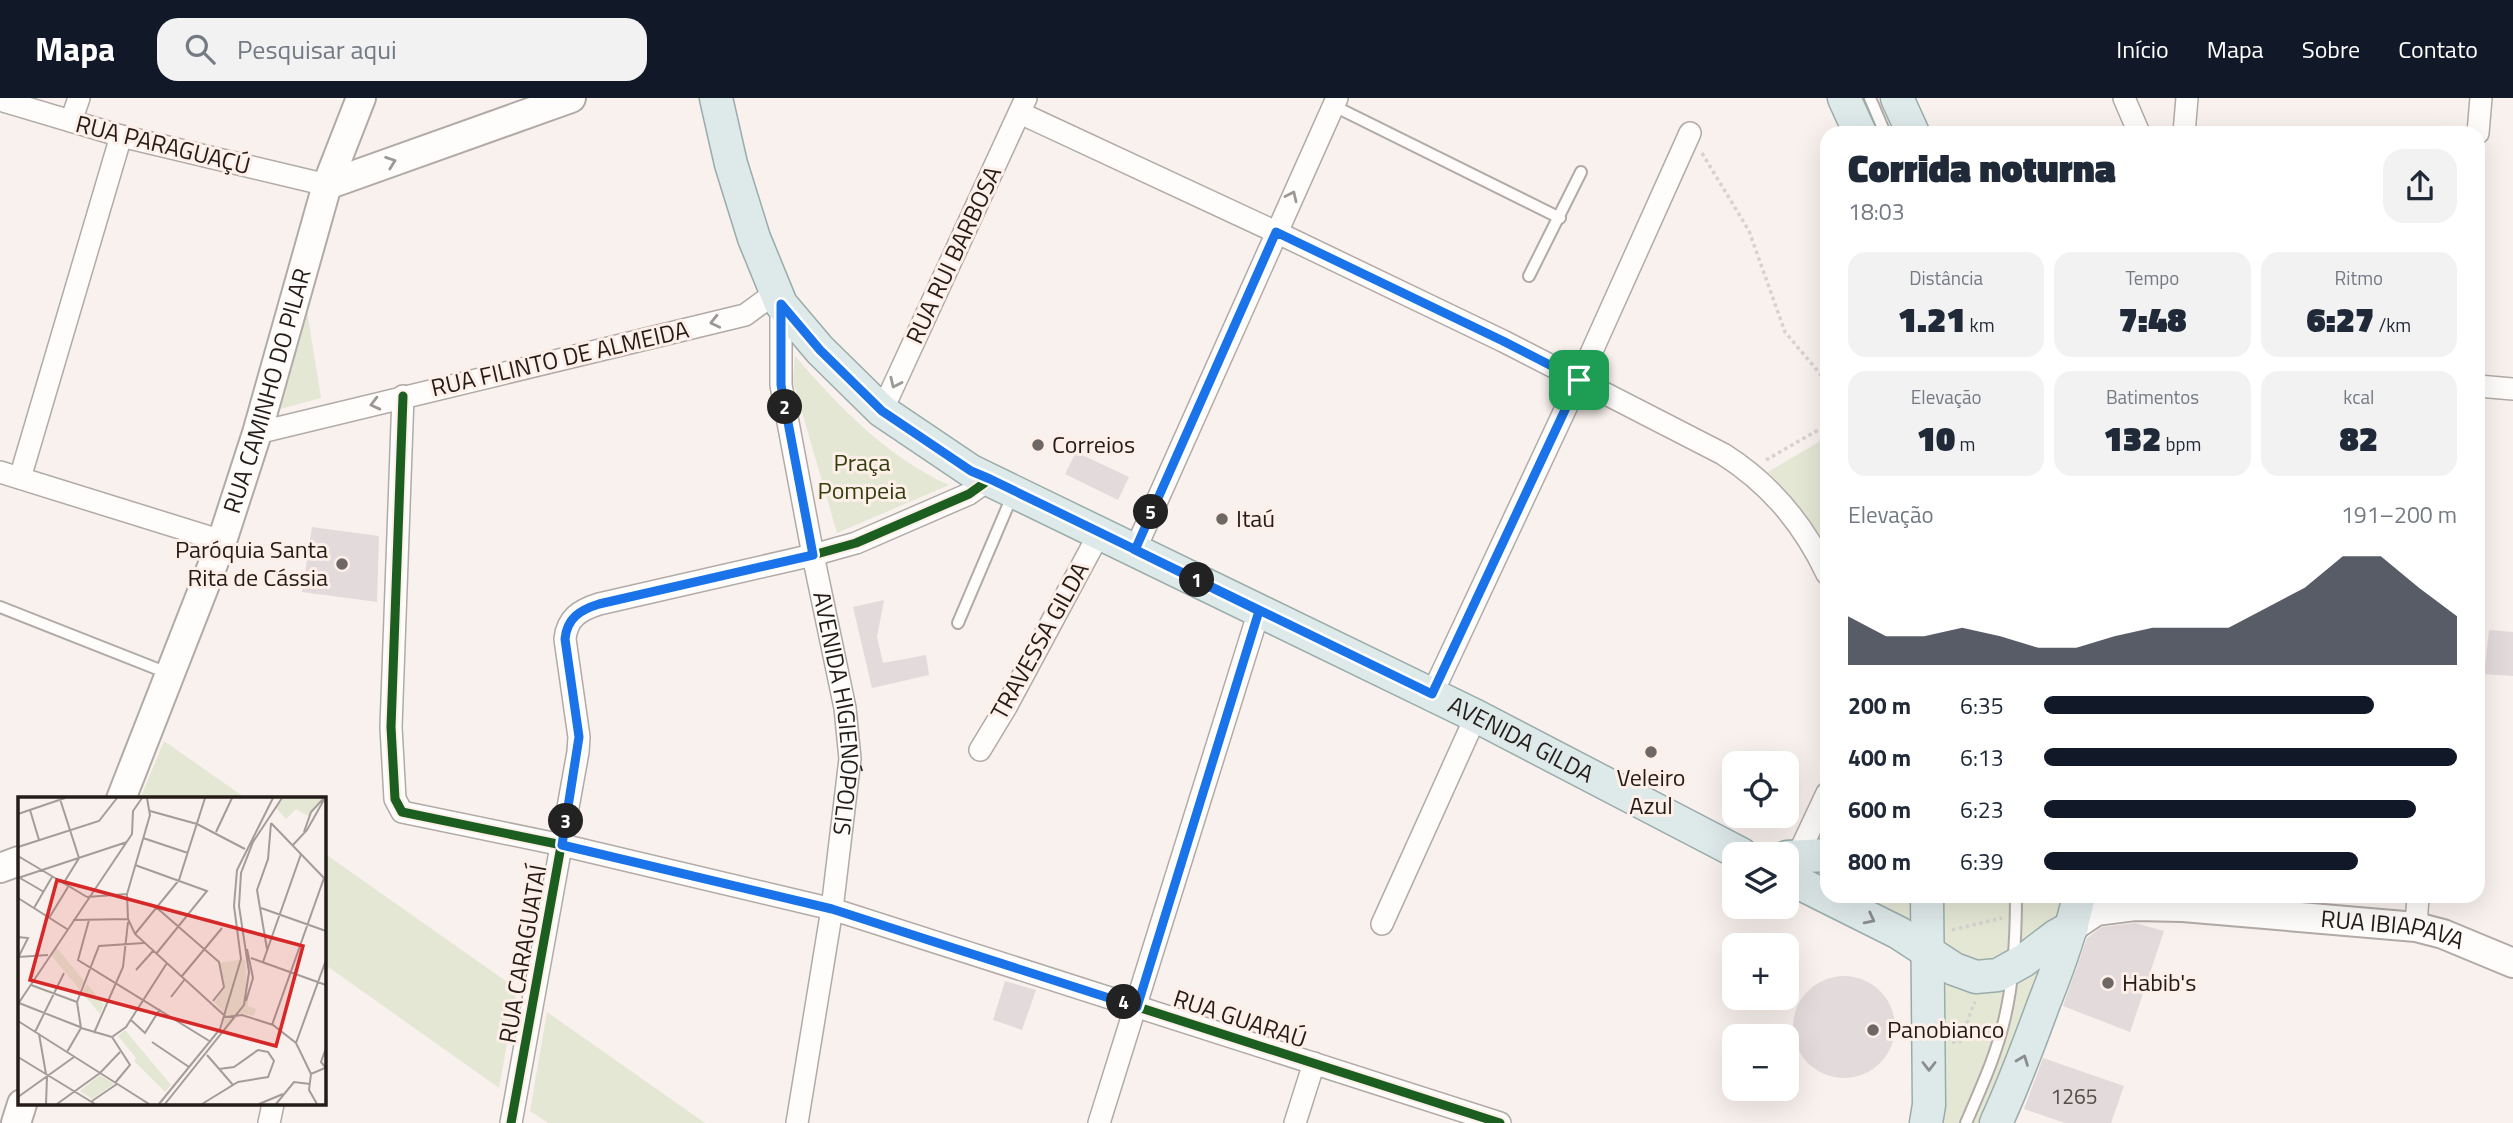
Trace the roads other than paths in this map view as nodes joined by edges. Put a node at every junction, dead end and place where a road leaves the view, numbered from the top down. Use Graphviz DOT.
graph roads {
  1 [pos="79,98"];
  2 [pos="361,98"];
  3 [pos="571,98"];
  4 [pos="716,98"];
  5 [pos="1844,98"];
  6 [pos="1870,98"];
  7 [pos="1897,98"];
  8 [pos="2124,98"];
  9 [pos="2187,98"];
  10 [pos="2481,98"];
  11 [pos="0,100"];
  12 [pos="1335,102"];
  13 [pos="1023,106"];
  14 [pos="71,121"];
  15 [pos="1857,126"];
  16 [pos="1882,126"];
  17 [pos="1910,126"];
  18 [pos="2136,126"];
  19 [pos="2185,126"];
  20 [pos="2479,126"];
  21 [pos="1690,133"];
  22 [pos="121,136"];
  23 [pos="1581,172"];
  24 [pos="327,186"];
  25 [pos="1560,218"];
  26 [pos="1276,232"];
  27 [pos="1529,276"];
  28 [pos="778,299"];
  29 [pos="1579,380"];
  30 [pos="2485,387"];
  31 [pos="2513,389"];
  32 [pos="403,396"];
  33 [pos="882,411"];
  34 [pos="257,433"];
  35 [pos="10,475"];
  36 [pos="1002,485"];
  37 [pos="1100,533"];
  38 [pos="222,541"];
  39 [pos="1135,550"];
  40 [pos="813,555"];
  41 [pos="1820,561"];
  42 [pos="0,607"];
  43 [pos="1259,611"];
  44 [pos="958,623"];
  45 [pos="170,674"];
  46 [pos="1432,694"];
  47 [pos="1476,716"];
  48 [pos="979,750"];
  49 [pos="122,797"];
  50 [pos="1820,810"];
  51 [pos="1722,844"];
  52 [pos="562,845"];
  53 [pos="18,861"];
  54 [pos="1799,861"];
  55 [pos="0,868"];
  56 [pos="1820,876"];
  57 [pos="1860,903"];
  58 [pos="1927,903"];
  59 [pos="2016,903"];
  60 [pos="2077,903"];
  61 [pos="2161,903"];
  62 [pos="2181,903"];
  63 [pos="2418,903"];
  64 [pos="832,909"];
  65 [pos="1382,924"];
  66 [pos="2416,927"];
  67 [pos="2072,928"];
  68 [pos="1926,949"];
  69 [pos="2513,962"];
  70 [pos="2010,980"];
  71 [pos="1137,1007"];
  72 [pos="1314,1063"];
  73 [pos="22,1105"];
  74 [pos="273,1105"];
  75 [pos="1973,1121"];
  76 [pos="16,1123"];
  77 [pos="269,1123"];
  78 [pos="511,1123"];
  79 [pos="797,1123"];
  80 [pos="1100,1123"];
  81 [pos="1295,1123"];
  82 [pos="1500,1123"];
  83 [pos="1926,1123"];
  1 -- 14 [label="street"];
  2 -- 24 [label="main road, RUA CAMINHO DO PILAR"];
  24 -- 3 [label="main road, one-way"];
  4 -- 28 [label="main road, AVENIDA HIGIENÓPOLIS"];
  5 -- 15 [label="main road"];
  6 -- 16 [label="lane"];
  7 -- 17 [label="main road"];
  8 -- 18 [label="street"];
  9 -- 19 [label="street"];
  10 -- 20 [label="street"];
  11 -- 14 [label="street, RUA PARAGUAÇÚ"];
  12 -- 25 [label="lane"];
  26 -- 12 [label="street, one-way"];
  13 -- 26 [label="street"];
  13 -- 33 [label="street, RUA RUI BARBOSA, one-way"];
  14 -- 22 [label="street, RUA PARAGUAÇÚ"];
  21 -- 29 [label="street"];
  22 -- 24 [label="street, RUA PARAGUAÇÚ"];
  22 -- 35 [label="street"];
  23 -- 25 [label="lane"];
  24 -- 34 [label="main road, RUA CAMINHO DO PILAR"];
  25 -- 27 [label="lane"];
  26 -- 29 [label="street"];
  26 -- 39 [label="street"];
  28 -- 32 [label="street, RUA FILINTO DE ALMEIDA, one-way"];
  28 -- 33 [label="main road, AVENIDA GILDA"];
  28 -- 40 [label="street, AVENIDA HIGIENÓPOLIS"];
  29 -- 41 [label="street"];
  29 -- 46 [label="street"];
  30 -- 31 [label="street"];
  32 -- 34 [label="street, RUA FILINTO DE ALMEIDA, one-way"];
  32 -- 52 [label="street, RUA GUARAÚ"];
  33 -- 36 [label="main road, AVENIDA GILDA"];
  34 -- 38 [label="main road, RUA CAMINHO DO PILAR"];
  35 -- 38 [label="street"];
  36 -- 37 [label="main road, AVENIDA GILDA"];
  36 -- 40 [label="street"];
  36 -- 44 [label="lane"];
  37 -- 39 [label="main road, AVENIDA GILDA"];
  37 -- 48 [label="street, TRAVESSA GILDA"];
  38 -- 45 [label="main road, RUA CAMINHO DO PILAR"];
  39 -- 43 [label="main road, AVENIDA GILDA"];
  40 -- 52 [label="street, RUA CARAGUATAÍ"];
  40 -- 64 [label="street, AVENIDA HIGIENÓPOLIS"];
  42 -- 45 [label="lane"];
  43 -- 46 [label="main road, AVENIDA GILDA"];
  43 -- 71 [label="street"];
  45 -- 49 [label="main road, RUA CAMINHO DO PILAR"];
  46 -- 47 [label="main road, AVENIDA GILDA"];
  47 -- 51 [label="main road, AVENIDA GILDA"];
  47 -- 65 [label="street"];
  50 -- 54 [label="street"];
  52 -- 64 [label="street, RUA GUARAÚ"];
  52 -- 78 [label="street, RUA CARAGUATAÍ"];
  53 -- 55 [label="main road"];
  54 -- 56 [label="main road, one-way"];
  57 -- 68 [label="main road, one-way"];
  58 -- 68 [label="main road"];
  59 -- 70 [label="lane"];
  60 -- 67 [label="main road"];
  61 -- 67 [label="main road, RUA IBIAPAVA"];
  62 -- 66 [label="main road, RUA IBIAPAVA"];
  63 -- 66 [label="street"];
  64 -- 71 [label="street, RUA GUARAÚ"];
  64 -- 79 [label="street, AVENIDA HIGIENÓPOLIS"];
  66 -- 69 [label="main road, RUA IBIAPAVA"];
  67 -- 70 [label="main road"];
  75 -- 67 [label="main road, one-way"];
  68 -- 70 [label="main road"];
  68 -- 83 [label="main road, one-way"];
  70 -- 75 [label="lane"];
  71 -- 72 [label="street, RUA GUARAÚ"];
  71 -- 80 [label="street"];
  72 -- 81 [label="street"];
  72 -- 82 [label="street, RUA GUARAÚ"];
  73 -- 76 [label="main road"];
  74 -- 77 [label="street"];
}
